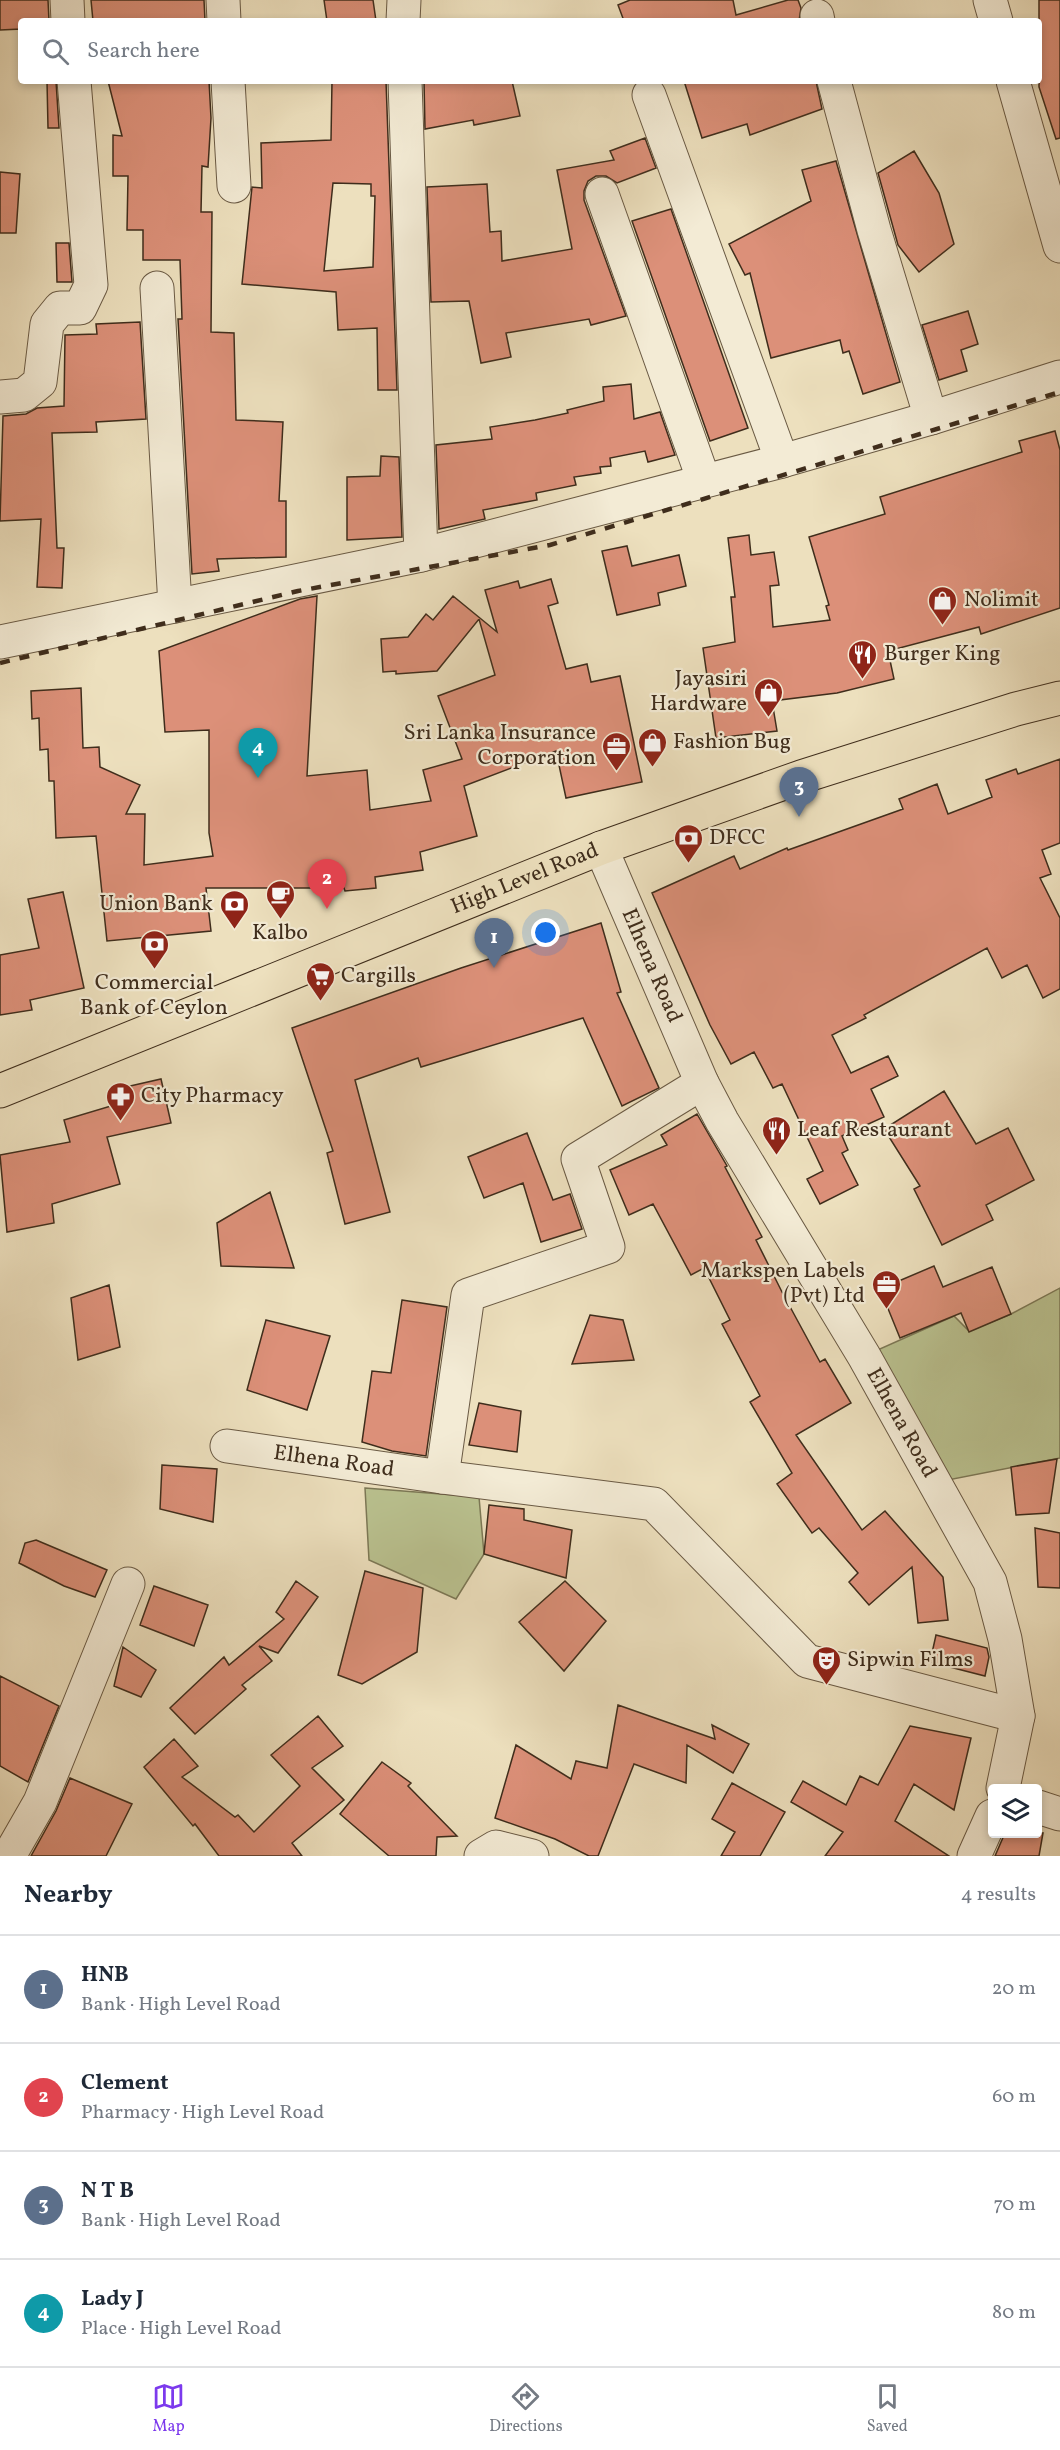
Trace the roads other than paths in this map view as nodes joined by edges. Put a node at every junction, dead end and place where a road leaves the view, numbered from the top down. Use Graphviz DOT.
graph roads {
  1 [pos="67,0"];
  2 [pos="223,0"];
  3 [pos="404,0"];
  4 [pos="990,0"];
  5 [pos="68,18"];
  6 [pos="224,18"];
  7 [pos="403,18"];
  8 [pos="995,18"];
  9 [pos="74,84"];
  10 [pos="228,84"];
  11 [pos="405,84"];
  12 [pos="835,84"];
  13 [pos="1014,84"];
  14 [pos="649,95"];
  15 [pos="234,186"];
  16 [pos="602,194"];
  17 [pos="1060,246"];
  18 [pos="157,288"];
  19 [pos="1060,377"];
  20 [pos="0,397"];
  21 [pos="931,418"];
  22 [pos="782,461"];
  23 [pos="705,481"];
  24 [pos="421,555"];
  25 [pos="175,606"];
  26 [pos="0,642"];
  27 [pos="1060,698"];
  28 [pos="601,848"];
  29 [pos="702,1083"];
  30 [pos="0,1091"];
  31 [pos="227,1446"];
  32 [pos="441,1477"];
  33 [pos="128,1584"];
  34 [pos="1018,1716"];
  35 [pos="1004,1784"];
  36 [pos="1042,1808"];
  37 [pos="1060,1814"];
  38 [pos="988,1827"];
  39 [pos="9,1856"];
  40 [pos="481,1856"];
  41 [pos="532,1856"];
  42 [pos="974,1856"];
  1 -- 5 [label="street"];
  2 -- 6 [label="street"];
  3 -- 7 [label="street"];
  4 -- 8 [label="street"];
  9 -- 20 [label="street"];
  10 -- 15 [label="street"];
  11 -- 24 [label="street"];
  12 -- 21 [label="street"];
  13 -- 17 [label="street"];
  14 -- 22 [label="street"];
  16 -- 23 [label="street"];
  18 -- 25 [label="street"];
  19 -- 21 [label="street"];
  21 -- 22 [label="street"];
  22 -- 23 [label="street"];
  23 -- 24 [label="street"];
  24 -- 25 [label="street"];
  25 -- 26 [label="street"];
  27 -- 28 [label="highway, High Level Road"];
  28 -- 29 [label="street, Elhena Road"];
  28 -- 30 [label="highway, High Level Road"];
  29 -- 32 [label="street"];
  29 -- 34 [label="street, Elhena Road"];
  31 -- 32 [label="street, Elhena Road"];
  32 -- 34 [label="street, Elhena Road"];
  33 -- 39 [label="street"];
  34 -- 35 [label="street, Elhena Road"];
  36 -- 37 [label="street"];
  38 -- 42 [label="street"];
  40 -- 41 [label="street"];
}
